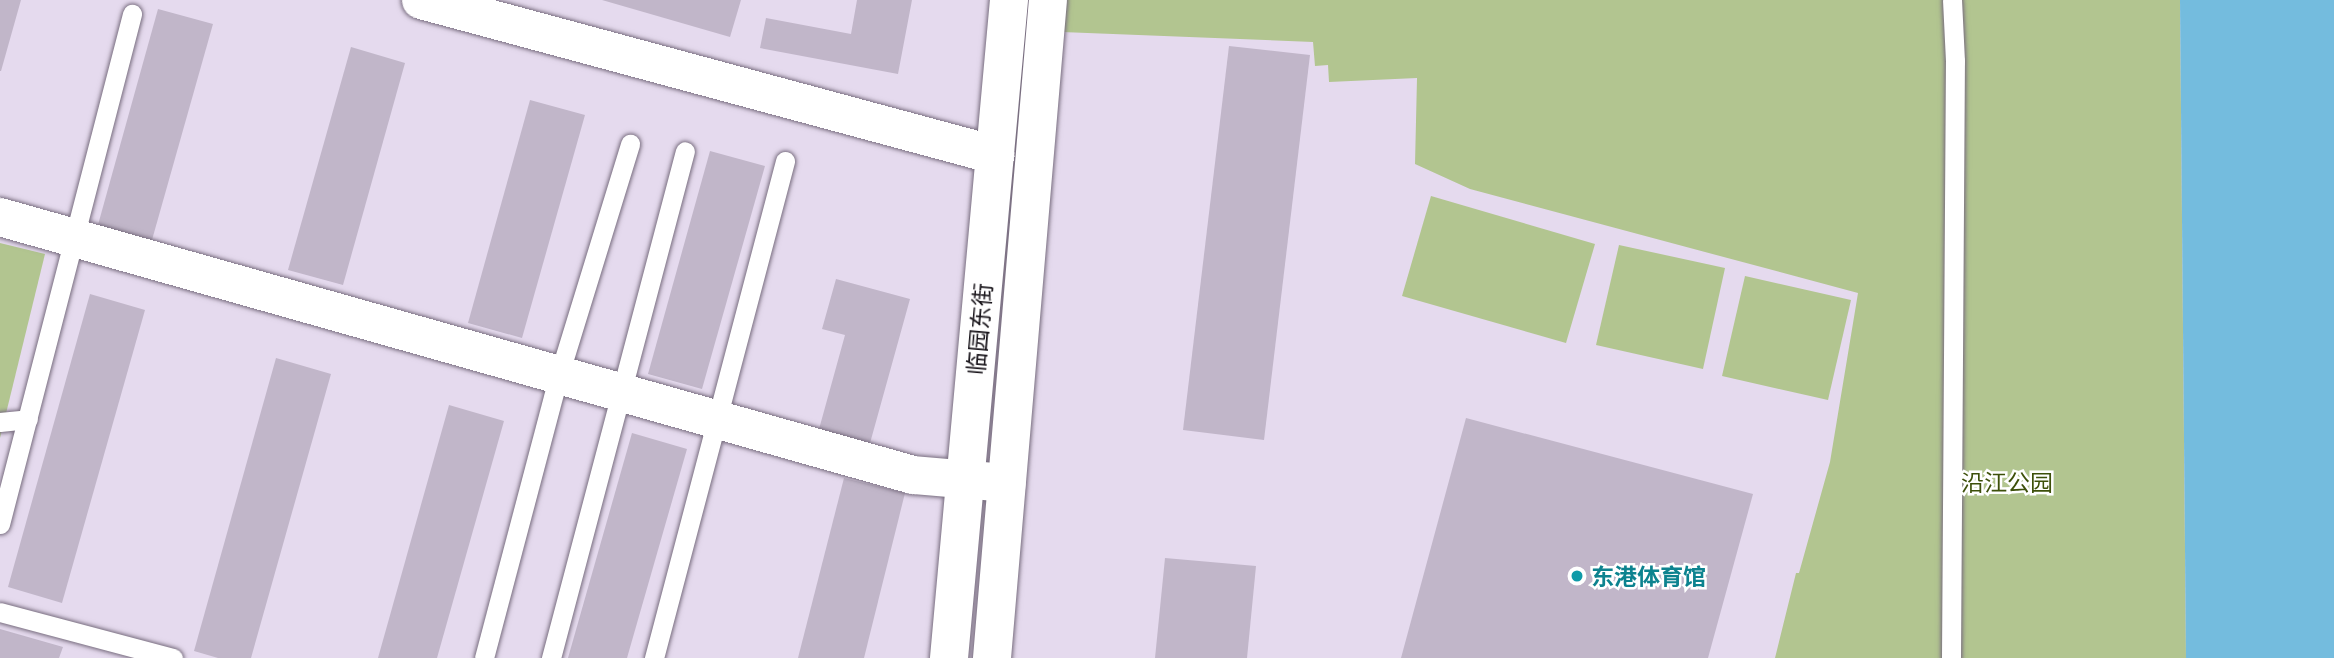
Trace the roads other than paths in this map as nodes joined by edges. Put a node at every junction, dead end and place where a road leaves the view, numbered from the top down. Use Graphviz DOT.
graph roads {
  1 [pos="421,0"];
  2 [pos="1009,0"];
  3 [pos="1048,0"];
  4 [pos="1951,0"];
  5 [pos="132,14"];
  6 [pos="630,144"];
  7 [pos="685,151"];
  8 [pos="995,155"];
  9 [pos="785,161"];
  10 [pos="4,225"];
  11 [pos="74,237"];
  12 [pos="559,375"];
  13 [pos="623,393"];
  14 [pos="27,419"];
  15 [pos="717,420"];
  16 [pos="0,422"];
  17 [pos="965,480"];
  18 [pos="1007,483"];
  19 [pos="0,524"];
  20 [pos="0,612"];
  21 [pos="173,658"];
  22 [pos="484,658"];
  23 [pos="551,658"];
  24 [pos="654,658"];
  25 [pos="949,658"];
  26 [pos="992,658"];
  27 [pos="1951,658"];
  1 -- 8 [label="street"];
  2 -- 8 [label="street, 临园东街"];
  3 -- 18 [label="street, 临园东街"];
  4 -- 27 [label="lane"];
  5 -- 11 [label="lane"];
  6 -- 12 [label="lane"];
  7 -- 13 [label="lane"];
  8 -- 17 [label="street, 临园东街"];
  9 -- 15 [label="lane"];
  10 -- 11 [label="street"];
  11 -- 12 [label="street"];
  11 -- 14 [label="lane"];
  12 -- 13 [label="street"];
  12 -- 22 [label="lane"];
  13 -- 15 [label="street"];
  13 -- 23 [label="lane"];
  14 -- 16 [label="lane"];
  14 -- 19 [label="lane"];
  15 -- 17 [label="street"];
  15 -- 24 [label="lane"];
  17 -- 18 [label="street"];
  17 -- 25 [label="street, 临园东街"];
  18 -- 26 [label="street, 临园东街"];
  20 -- 21 [label="lane"];
}
